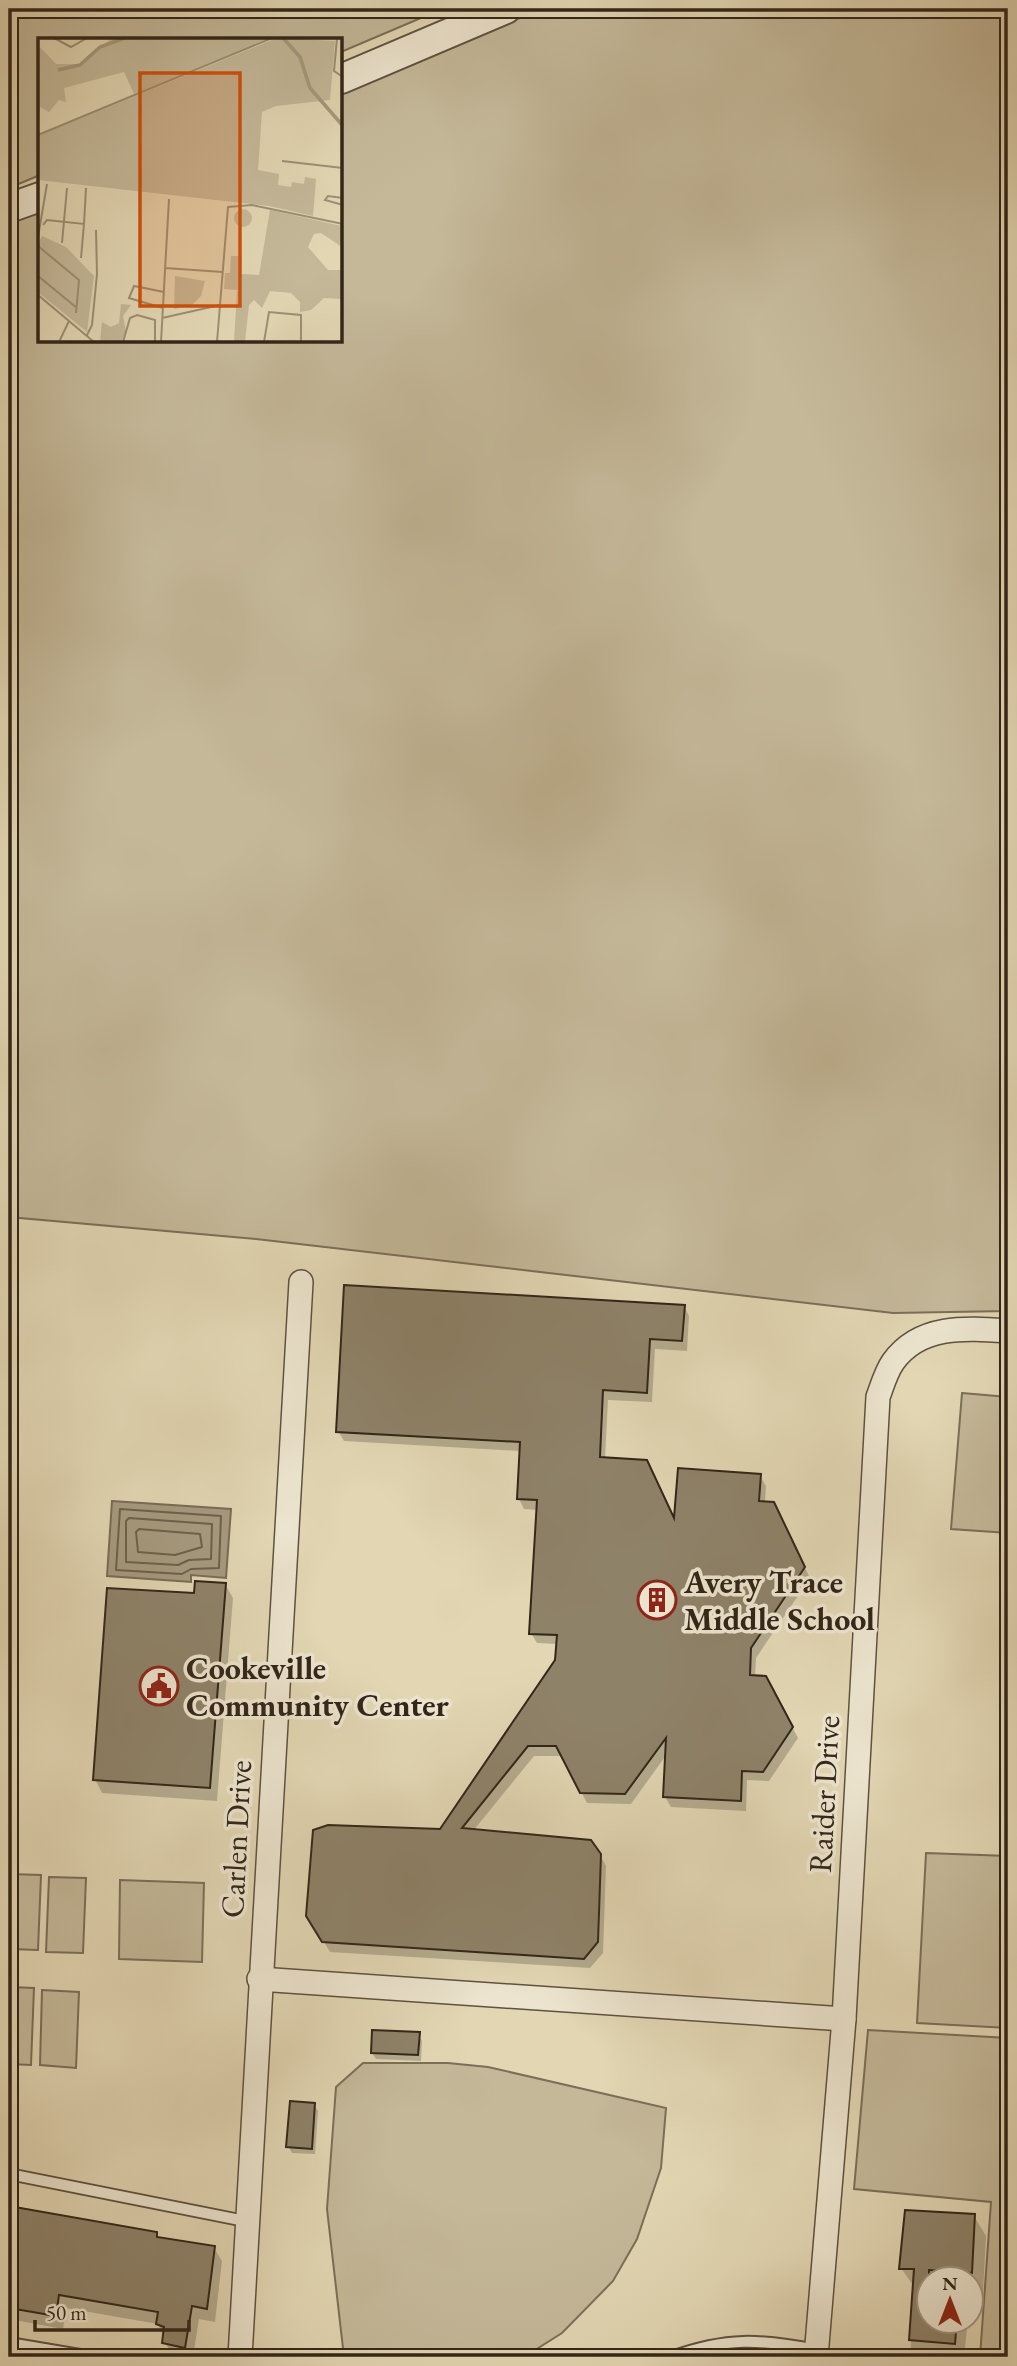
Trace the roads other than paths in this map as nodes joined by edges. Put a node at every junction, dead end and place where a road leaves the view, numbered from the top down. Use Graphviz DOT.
graph roads {
  1 [pos="506,9"];
  2 [pos="343,78"];
  3 [pos="38,198"];
  4 [pos="9,208"];
  5 [pos="301,1282"];
  6 [pos="1008,1331"];
  7 [pos="259,1979"];
  8 [pos="844,2019"];
  9 [pos="9,2174"];
  10 [pos="245,2221"];
  11 [pos="9,2343"];
  12 [pos="816,2353"];
  13 [pos="92,2357"];
  14 [pos="240,2357"];
  15 [pos="671,2357"];
  1 -- 2 [label="street"];
  3 -- 4 [label="street"];
  5 -- 7 [label="street, Carlen Drive"];
  6 -- 8 [label="street, Raider Drive"];
  7 -- 8 [label="street"];
  7 -- 10 [label="street, Carlen Drive"];
  8 -- 12 [label="street, Raider Drive"];
  9 -- 10 [label="lane"];
  10 -- 14 [label="street, Carlen Drive"];
  11 -- 13 [label="lane"];
  12 -- 15 [label="lane"];
}
